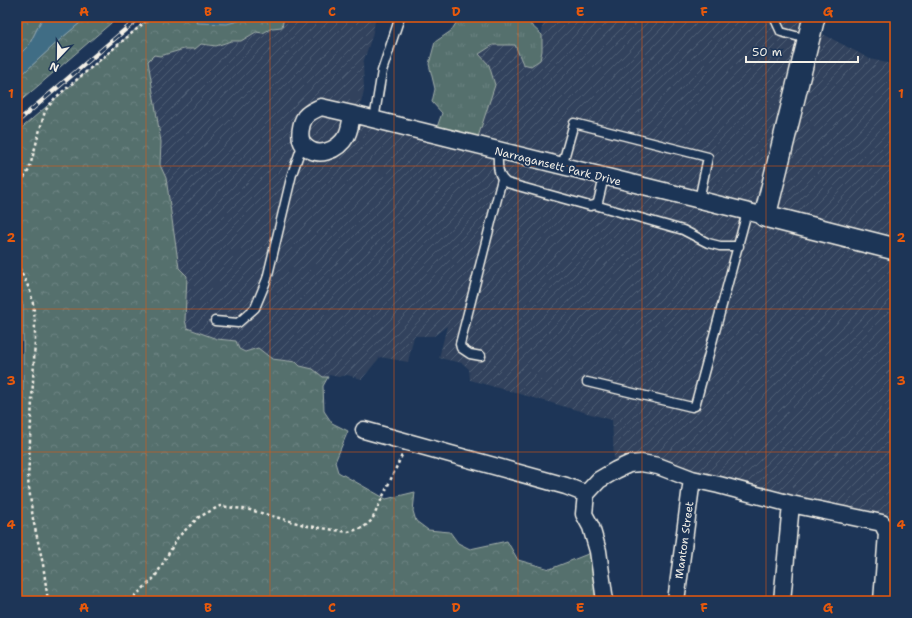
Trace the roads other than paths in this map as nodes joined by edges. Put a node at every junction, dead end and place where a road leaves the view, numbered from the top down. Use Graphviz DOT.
graph roads {
  1 [pos="400,17"];
  2 [pos="774,17"];
  3 [pos="814,17"];
  4 [pos="808,39"];
  5 [pos="352,114"];
  6 [pos="374,120"];
  7 [pos="302,143"];
  8 [pos="498,151"];
  9 [pos="562,166"];
  10 [pos="604,177"];
  11 [pos="502,179"];
  12 [pos="699,200"];
  13 [pos="596,205"];
  14 [pos="756,214"];
  15 [pos="739,246"];
  16 [pos="895,249"];
  17 [pos="215,322"];
  18 [pos="481,356"];
  19 [pos="587,382"];
  20 [pos="364,430"];
  21 [pos="692,479"];
  22 [pos="586,494"];
  23 [pos="791,504"];
  24 [pos="605,601"];
  25 [pos="676,601"];
  26 [pos="782,601"];
  27 [pos="882,601"];
  1 -- 6 [label="lane"];
  2 -- 4 [label="lane"];
  3 -- 4 [label="street"];
  4 -- 14 [label="street"];
  5 -- 6 [label="street, Narragansett Park Drive"];
  5 -- 7 [label="street"];
  5 -- 7 [label="street, Narragansett Park Drive"];
  6 -- 8 [label="street, Narragansett Park Drive"];
  7 -- 17 [label="lane"];
  8 -- 9 [label="street, Narragansett Park Drive"];
  8 -- 11 [label="lane"];
  9 -- 10 [label="street, Narragansett Park Drive"];
  9 -- 12 [label="lane"];
  10 -- 12 [label="street, Narragansett Park Drive"];
  10 -- 13 [label="lane"];
  11 -- 13 [label="lane"];
  11 -- 18 [label="lane"];
  12 -- 14 [label="street, Narragansett Park Drive"];
  13 -- 15 [label="lane"];
  14 -- 15 [label="lane"];
  14 -- 16 [label="street, Narragansett Park Drive"];
  15 -- 19 [label="lane"];
  20 -- 22 [label="street"];
  21 -- 22 [label="street"];
  21 -- 23 [label="street"];
  21 -- 25 [label="street, Manton Street"];
  22 -- 24 [label="street"];
  23 -- 26 [label="street"];
  23 -- 27 [label="street"];
}
